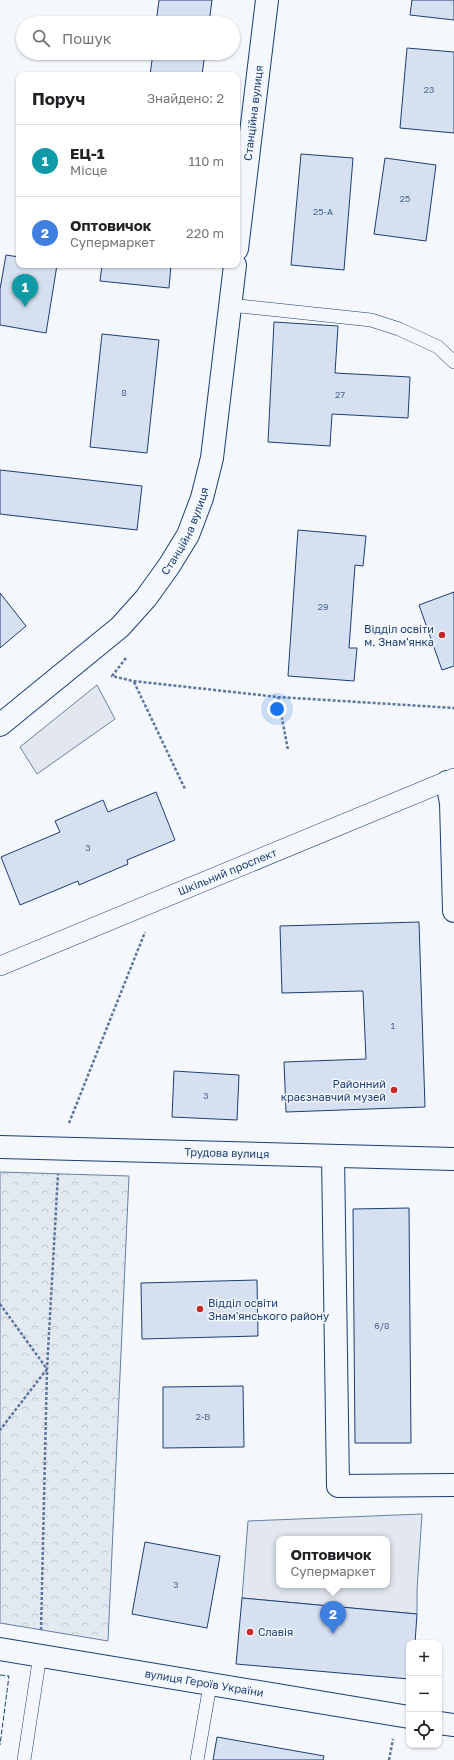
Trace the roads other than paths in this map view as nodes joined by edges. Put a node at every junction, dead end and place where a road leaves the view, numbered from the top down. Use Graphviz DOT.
graph roads {
  1 [pos="267,0"];
  2 [pos="240,224"];
  3 [pos="235,268"];
  4 [pos="230,305"];
  5 [pos="454,362"];
  6 [pos="0,725"];
  7 [pos="450,780"];
  8 [pos="454,911"];
  9 [pos="0,966"];
  10 [pos="0,1147"];
  11 [pos="333,1156"];
  12 [pos="454,1159"];
  13 [pos="454,1486"];
  14 [pos="0,1649"];
  15 [pos="40,1655"];
  16 [pos="210,1685"];
  17 [pos="406,1717"];
  18 [pos="442,1723"];
  19 [pos="454,1725"];
  20 [pos="24,1760"];
  21 [pos="197,1760"];
  1 -- 2 [label="street, Станційна вулиця"];
  3 -- 4 [label="street, Станційна вулиця"];
  4 -- 5 [label="lane"];
  4 -- 6 [label="street, Станційна вулиця"];
  7 -- 8 [label="street"];
  7 -- 9 [label="street, Шкільний проспект"];
  10 -- 11 [label="street, Трудова вулиця"];
  11 -- 12 [label="street, Трудова вулиця"];
  11 -- 13 [label="street"];
  14 -- 15 [label="street, вулиця Героїв України"];
  15 -- 16 [label="street, вулиця Героїв України"];
  15 -- 20 [label="lane"];
  16 -- 17 [label="street, вулиця Героїв України"];
  16 -- 21 [label="lane"];
  18 -- 19 [label="street"];
}
